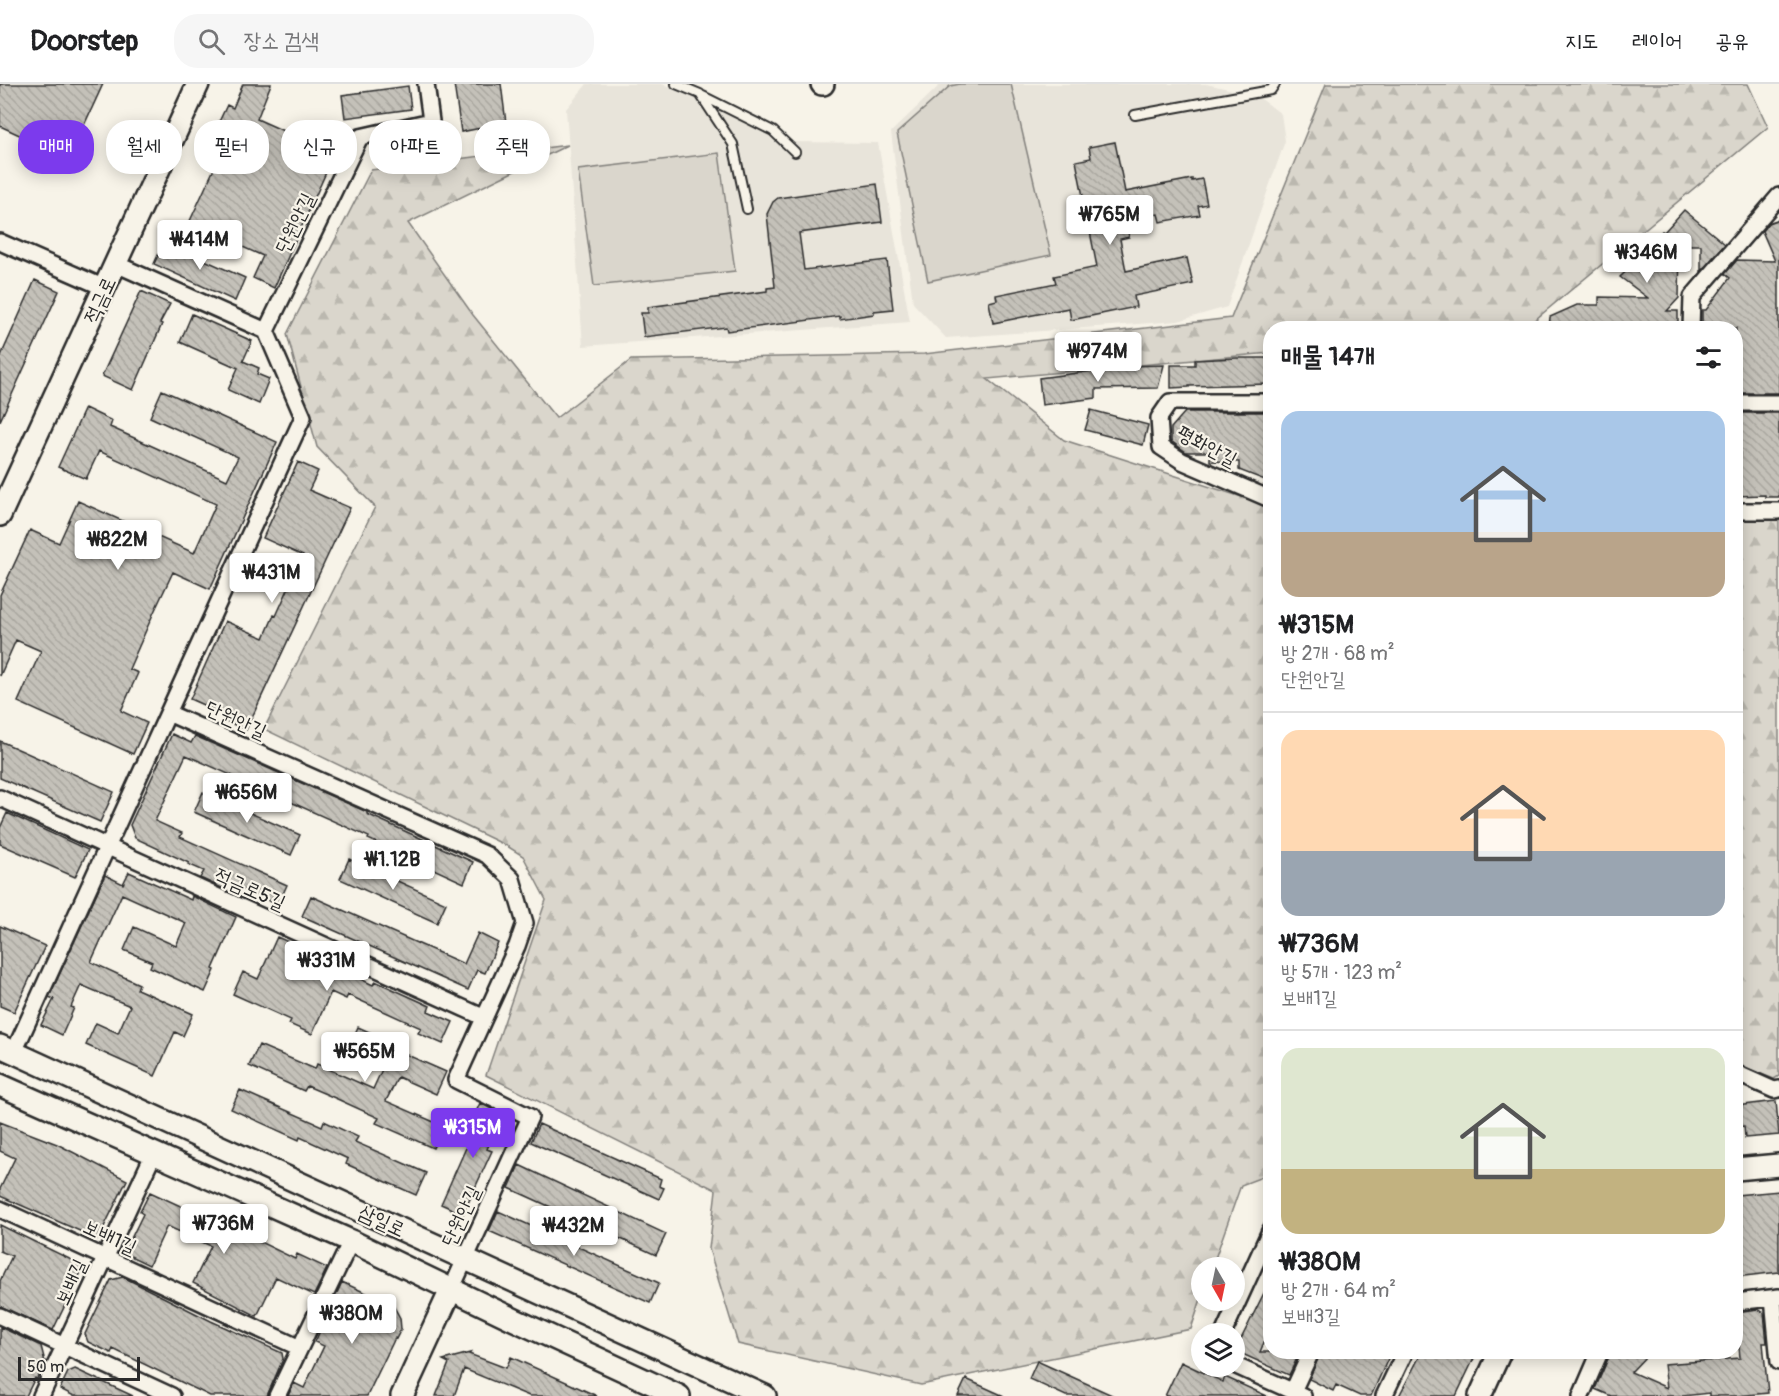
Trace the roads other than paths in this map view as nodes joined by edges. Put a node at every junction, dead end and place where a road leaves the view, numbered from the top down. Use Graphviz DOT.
graph roads {
  1 [pos="198,84"];
  2 [pos="426,84"];
  3 [pos="676,84"];
  4 [pos="1275,84"];
  5 [pos="700,94"];
  6 [pos="1135,115"];
  7 [pos="795,152"];
  8 [pos="1779,196"];
  9 [pos="747,209"];
  10 [pos="0,242"];
  11 [pos="116,264"];
  12 [pos="105,288"];
  13 [pos="1691,321"];
  14 [pos="266,331"];
  15 [pos="1263,402"];
  16 [pos="1743,403"];
  17 [pos="1779,403"];
  18 [pos="1263,496"];
  19 [pos="1743,511"];
  20 [pos="1779,511"];
  21 [pos="0,515"];
  22 [pos="168,713"];
  23 [pos="0,798"];
  24 [pos="107,847"];
  25 [pos="483,1017"];
  26 [pos="7,1049"];
  27 [pos="1743,1076"];
  28 [pos="0,1085"];
  29 [pos="1779,1089"];
  30 [pos="154,1153"];
  31 [pos="1779,1165"];
  32 [pos="1743,1168"];
  33 [pos="0,1209"];
  34 [pos="351,1241"];
  35 [pos="1263,1246"];
  36 [pos="105,1258"];
  37 [pos="464,1260"];
  38 [pos="451,1290"];
  39 [pos="1776,1297"];
  40 [pos="1743,1301"];
  41 [pos="0,1316"];
  42 [pos="1228,1323"];
  43 [pos="64,1346"];
  44 [pos="300,1348"];
  45 [pos="1309,1359"];
  46 [pos="1401,1359"];
  47 [pos="1497,1359"];
  48 [pos="1597,1359"];
  49 [pos="1779,1362"];
  50 [pos="1245,1370"];
  51 [pos="1298,1394"];
  52 [pos="41,1396"];
  53 [pos="172,1396"];
  54 [pos="277,1396"];
  55 [pos="402,1396"];
  56 [pos="679,1396"];
  57 [pos="765,1396"];
  58 [pos="1384,1396"];
  59 [pos="1480,1396"];
  60 [pos="1581,1396"];
  1 -- 11 [label="main road, 적금로"];
  2 -- 14 [label="street, 단원안길"];
  3 -- 5 [label="lane"];
  4 -- 6 [label="lane"];
  5 -- 7 [label="lane"];
  5 -- 9 [label="lane"];
  8 -- 13 [label="street"];
  10 -- 12 [label="street"];
  11 -- 12 [label="main road, 적금로"];
  11 -- 14 [label="street"];
  12 -- 21 [label="main road, 적금로"];
  14 -- 22 [label="street"];
  15 -- 18 [label="street, 평화안길"];
  16 -- 17 [label="street"];
  19 -- 20 [label="street"];
  22 -- 24 [label="street"];
  22 -- 25 [label="street, 단원안길"];
  23 -- 24 [label="street, 적금로5길"];
  24 -- 25 [label="street, 적금로5길"];
  24 -- 26 [label="street"];
  25 -- 37 [label="street, 단원안길"];
  26 -- 37 [label="main road, 삼일로"];
  27 -- 29 [label="street"];
  28 -- 30 [label="main road, 삼일로"];
  30 -- 34 [label="main road, 삼일로"];
  30 -- 36 [label="street, 보배길"];
  31 -- 32 [label="main road"];
  33 -- 36 [label="street, 보배1길"];
  34 -- 38 [label="main road, 삼일로"];
  34 -- 44 [label="street"];
  35 -- 42 [label="street"];
  36 -- 43 [label="street, 보배길"];
  36 -- 44 [label="street, 보배1길"];
  37 -- 38 [label="street, 단원안길"];
  37 -- 57 [label="main road, 삼일로"];
  38 -- 55 [label="main road"];
  38 -- 56 [label="main road, 삼일로"];
  39 -- 40 [label="street"];
  39 -- 49 [label="street"];
  41 -- 43 [label="street"];
  43 -- 52 [label="street, 보배길"];
  43 -- 53 [label="street"];
  44 -- 54 [label="street"];
  45 -- 51 [label="street"];
  46 -- 58 [label="street"];
  47 -- 59 [label="main road"];
  48 -- 60 [label="street"];
  50 -- 51 [label="street"];
}
